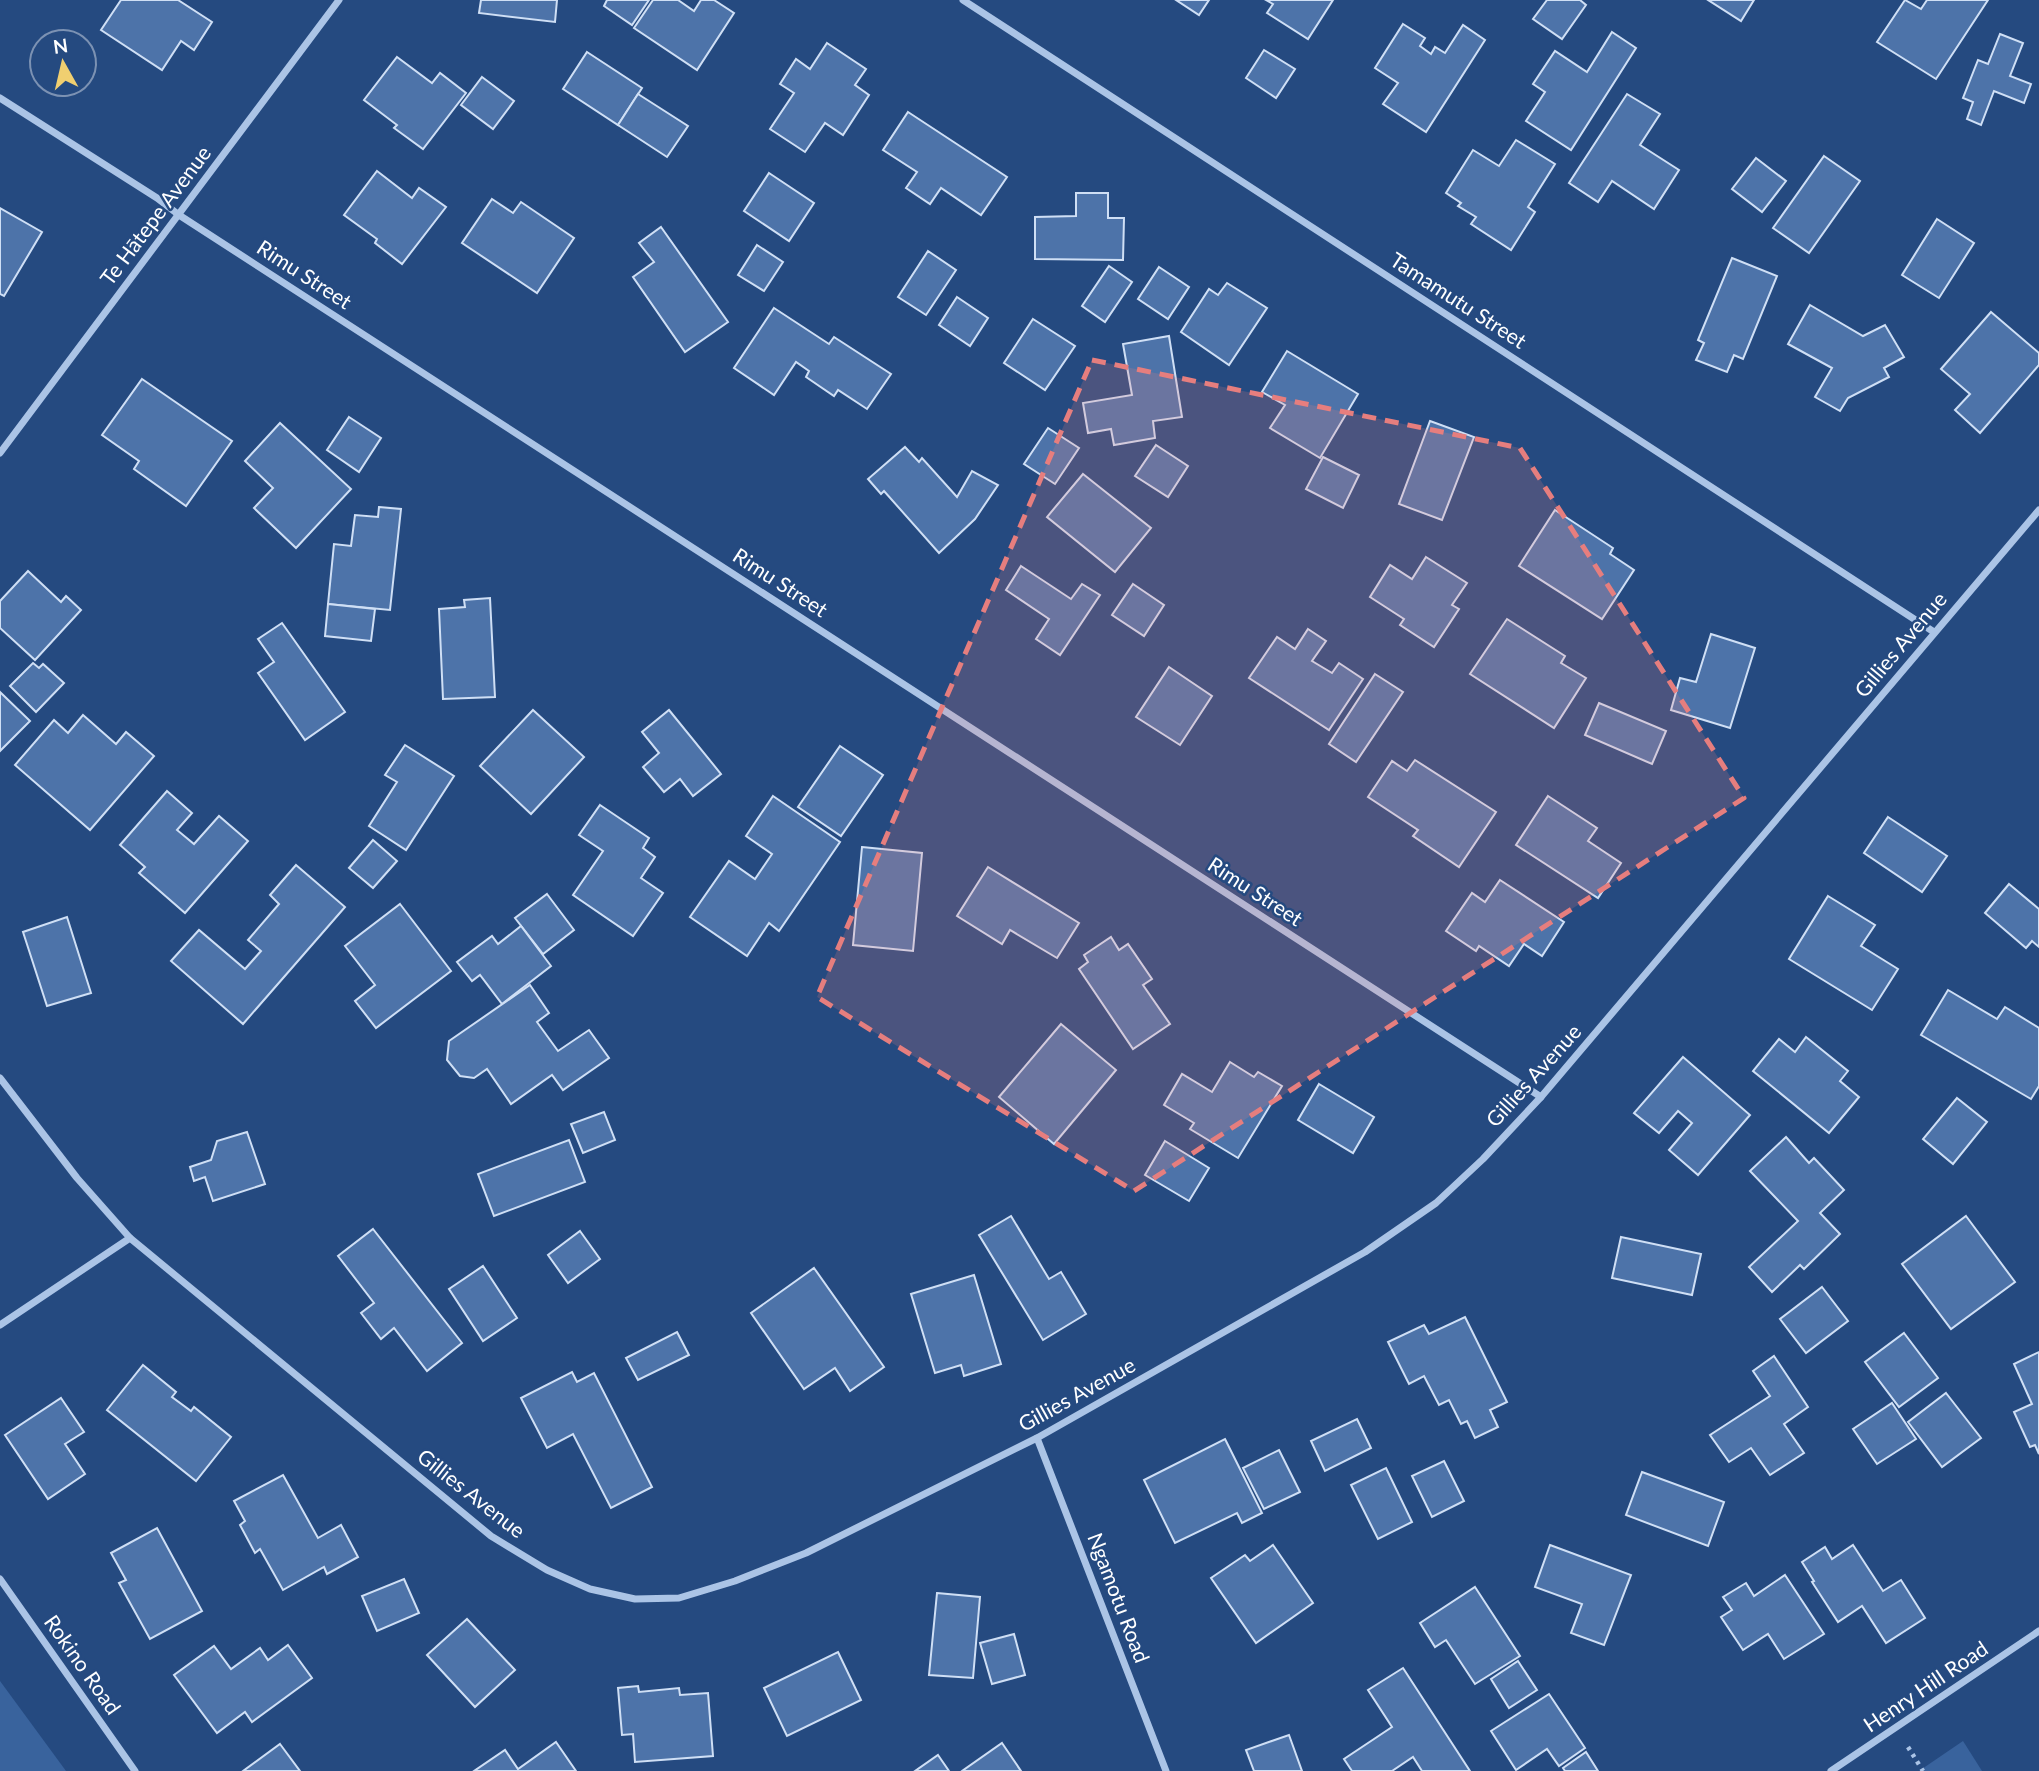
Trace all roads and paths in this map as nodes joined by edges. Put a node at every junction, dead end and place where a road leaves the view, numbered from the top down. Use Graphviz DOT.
graph roads {
  1 [pos="339,0"];
  2 [pos="963,0"];
  3 [pos="0,98"];
  4 [pos="179,215"];
  5 [pos="0,453"];
  6 [pos="2039,510"];
  7 [pos="1934,632"];
  8 [pos="0,1078"];
  9 [pos="1541,1097"];
  10 [pos="130,1238"];
  11 [pos="0,1325"];
  12 [pos="1037,1438"];
  13 [pos="0,1579"];
  14 [pos="2039,1631"];
  15 [pos="135,1771"];
  16 [pos="1166,1771"];
  17 [pos="1831,1771"];
  1 -- 4 [label="street, Te Hātepe Avenue"];
  2 -- 7 [label="street, Tamamutu Street"];
  3 -- 4 [label="street, Rimu Street"];
  4 -- 5 [label="street, Te Hātepe Avenue"];
  4 -- 9 [label="street, Rimu Street"];
  6 -- 7 [label="street, Gillies Avenue"];
  7 -- 9 [label="street, Gillies Avenue"];
  8 -- 10 [label="street, Gillies Avenue"];
  9 -- 12 [label="street, Gillies Avenue"];
  10 -- 11 [label="street"];
  10 -- 12 [label="street, Gillies Avenue"];
  12 -- 16 [label="street, Ngamotu Road"];
  13 -- 15 [label="street, Rokino Road"];
  14 -- 17 [label="street, Henry Hill Road"];
}
